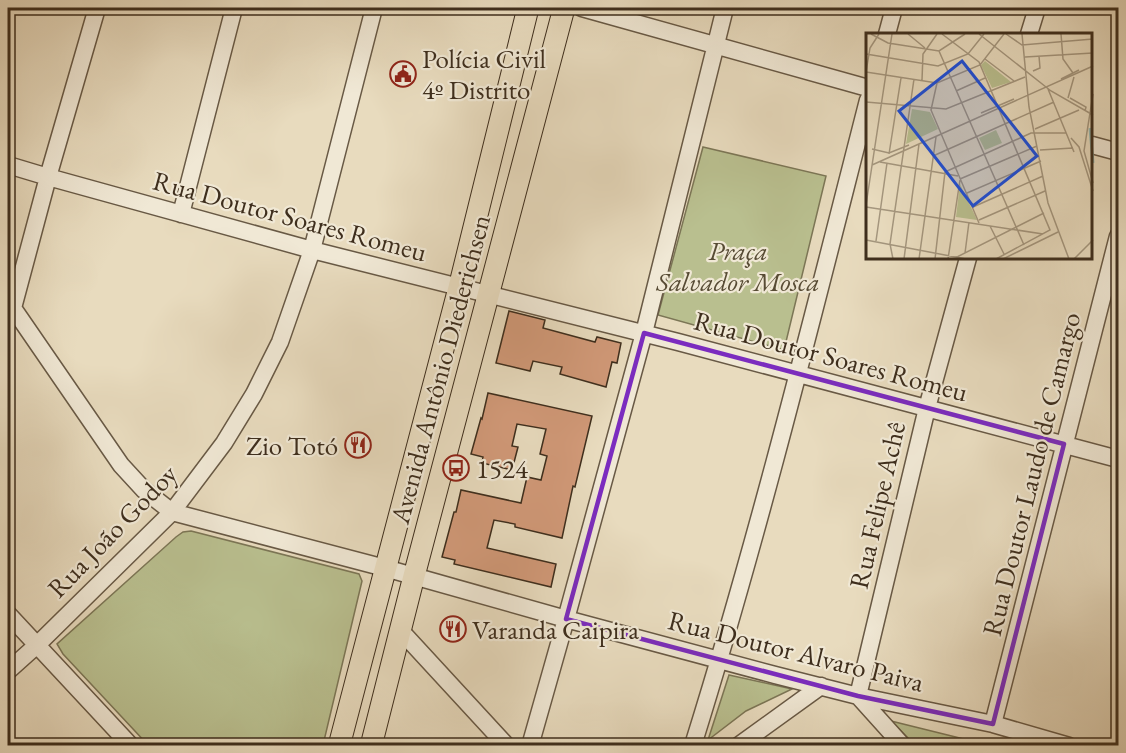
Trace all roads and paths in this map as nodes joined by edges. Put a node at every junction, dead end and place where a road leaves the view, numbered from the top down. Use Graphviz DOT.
graph roads {
  1 [pos="97,8"];
  2 [pos="234,8"];
  3 [pos="374,8"];
  4 [pos="528,8"];
  5 [pos="564,8"];
  6 [pos="582,8"];
  7 [pos="725,8"];
  8 [pos="894,8"];
  9 [pos="1037,8"];
  10 [pos="887,33"];
  11 [pos="1029,33"];
  12 [pos="715,45"];
  13 [pos="866,87"];
  14 [pos="866,108"];
  15 [pos="1093,145"];
  16 [pos="1119,152"];
  17 [pos="8,165"];
  18 [pos="48,177"];
  19 [pos="181,214"];
  20 [pos="1119,236"];
  21 [pos="312,250"];
  22 [pos="967,260"];
  23 [pos="459,288"];
  24 [pos="489,295"];
  25 [pos="10,311"];
  26 [pos="644,333"];
  27 [pos="797,374"];
  28 [pos="927,408"];
  29 [pos="1064,444"];
  30 [pos="1119,459"];
  31 [pos="172,512"];
  32 [pos="386,568"];
  33 [pos="414,576"];
  34 [pos="8,614"];
  35 [pos="566,619"];
  36 [pos="401,631"];
  37 [pos="37,645"];
  38 [pos="720,660"];
  39 [pos="8,671"];
  40 [pos="821,686"];
  41 [pos="858,696"];
  42 [pos="993,724"];
  43 [pos="131,746"];
  44 [pos="339,746"];
  45 [pos="371,746"];
  46 [pos="507,746"];
  47 [pos="530,746"];
  48 [pos="696,746"];
  49 [pos="738,746"];
  50 [pos="903,746"];
  51 [pos="1069,746"];
  1 -- 18 [label="street"];
  2 -- 19 [label="street"];
  3 -- 21 [label="street, Rua João Godoy"];
  4 -- 23 [label="main road, Avenida Antônio Diederichsen"];
  5 -- 24 [label="main road, Avenida Antônio Diederichsen"];
  6 -- 12 [label="street"];
  7 -- 12 [label="street"];
  8 -- 10 [label="street"];
  9 -- 11 [label="street"];
  12 -- 13 [label="street"];
  12 -- 26 [label="street"];
  14 -- 27 [label="street"];
  15 -- 16 [label="street"];
  17 -- 18 [label="street, Rua Doutor Soares Romeu"];
  18 -- 19 [label="street, Rua Doutor Soares Romeu"];
  18 -- 25 [label="street"];
  19 -- 21 [label="street, Rua Doutor Soares Romeu"];
  20 -- 29 [label="street, Rua Doutor Laudo de Camargo"];
  21 -- 23 [label="street, Rua Doutor Soares Romeu"];
  21 -- 31 [label="street, Rua João Godoy"];
  22 -- 28 [label="street, Rua Felipe Achê"];
  23 -- 24 [label="street, Rua Doutor Soares Romeu"];
  23 -- 32 [label="main road, Avenida Antônio Diederichsen"];
  24 -- 26 [label="street, Rua Doutor Soares Romeu"];
  24 -- 33 [label="main road, Avenida Antônio Diederichsen"];
  25 -- 31 [label="street, Rua Doutor Alvaro Paiva"];
  26 -- 27 [label="street, Rua Doutor Soares Romeu"];
  26 -- 35 [label="street"];
  27 -- 28 [label="street, Rua Doutor Soares Romeu"];
  27 -- 38 [label="street"];
  28 -- 29 [label="street, Rua Doutor Soares Romeu"];
  28 -- 41 [label="street, Rua Felipe Achê"];
  29 -- 30 [label="street, Rua Doutor Soares Romeu"];
  29 -- 42 [label="street, Rua Doutor Laudo de Camargo"];
  31 -- 32 [label="street, Rua Doutor Alvaro Paiva"];
  31 -- 37 [label="street, Rua João Godoy"];
  32 -- 33 [label="street, Rua Doutor Alvaro Paiva"];
  32 -- 44 [label="main road, Avenida Antônio Diederichsen"];
  33 -- 35 [label="street, Rua Doutor Alvaro Paiva"];
  33 -- 36 [label="main road, Avenida Antônio Diederichsen"];
  34 -- 37 [label="street"];
  35 -- 38 [label="street, Rua Doutor Alvaro Paiva"];
  35 -- 47 [label="street"];
  36 -- 45 [label="main road, Avenida Antônio Diederichsen"];
  36 -- 46 [label="street"];
  37 -- 39 [label="street, Rua João Godoy"];
  37 -- 43 [label="street"];
  38 -- 40 [label="street, Rua Doutor Alvaro Paiva"];
  38 -- 48 [label="street"];
  40 -- 41 [label="street, Rua Doutor Alvaro Paiva"];
  40 -- 49 [label="street"];
  41 -- 42 [label="street, Rua Doutor Alvaro Paiva"];
  41 -- 50 [label="street"];
  42 -- 51 [label="street, Rua Doutor Alvaro Paiva"];
}
